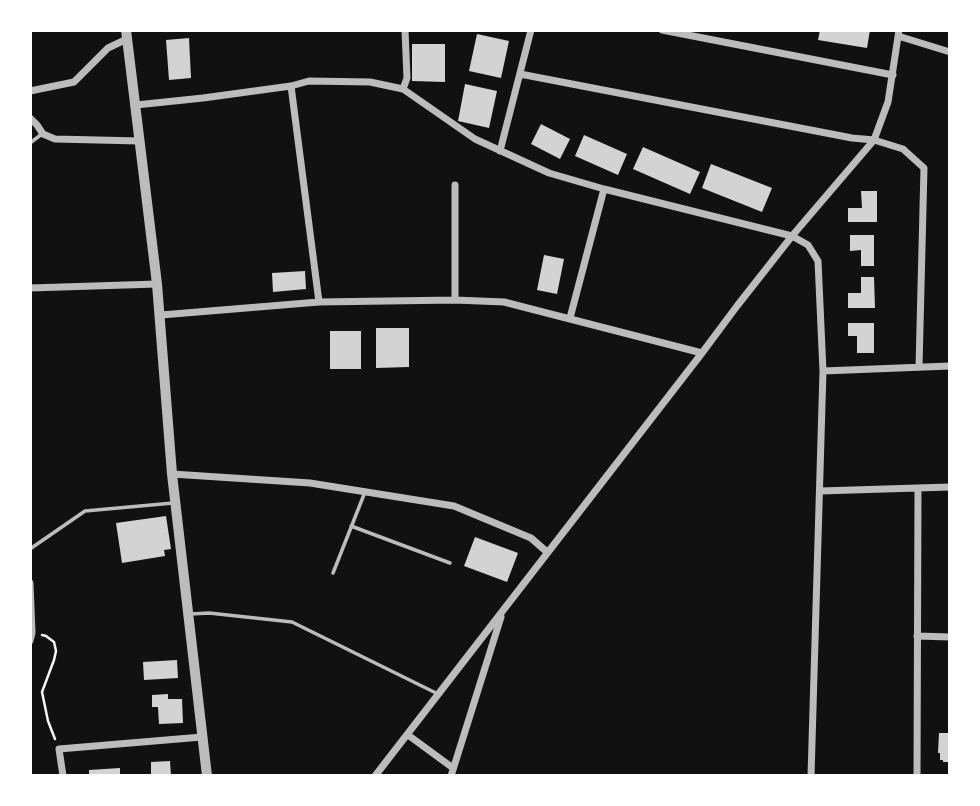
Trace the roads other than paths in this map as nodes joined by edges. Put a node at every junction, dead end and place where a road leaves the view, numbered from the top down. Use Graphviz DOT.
graph roads {
  1 [pos="405,30"];
  2 [pos="531,30"];
  3 [pos="662,30"];
  4 [pos="899,33"];
  5 [pos="127,34"];
  6 [pos="950,52"];
  7 [pos="520,74"];
  8 [pos="892,75"];
  9 [pos="291,86"];
  10 [pos="403,89"];
  11 [pos="30,91"];
  12 [pos="136,105"];
  13 [pos="30,118"];
  14 [pos="43,134"];
  15 [pos="874,140"];
  16 [pos="140,141"];
  17 [pos="30,143"];
  18 [pos="500,151"];
  19 [pos="455,185"];
  20 [pos="604,189"];
  21 [pos="792,236"];
  22 [pos="157,284"];
  23 [pos="30,288"];
  24 [pos="455,300"];
  25 [pos="319,302"];
  26 [pos="161,315"];
  27 [pos="570,318"];
  28 [pos="702,353"];
  29 [pos="950,366"];
  30 [pos="919,367"];
  31 [pos="823,371"];
  32 [pos="172,474"];
  33 [pos="950,487"];
  34 [pos="918,488"];
  35 [pos="820,491"];
  36 [pos="365,492"];
  37 [pos="175,503"];
  38 [pos="351,527"];
  39 [pos="30,549"];
  40 [pos="547,552"];
  41 [pos="450,563"];
  42 [pos="333,573"];
  43 [pos="30,583"];
  44 [pos="503,610"];
  45 [pos="188,614"];
  46 [pos="917,636"];
  47 [pos="950,637"];
  48 [pos="30,639"];
  49 [pos="438,695"];
  50 [pos="408,735"];
  51 [pos="202,737"];
  52 [pos="452,772"];
  53 [pos="63,776"];
  54 [pos="207,776"];
  55 [pos="375,776"];
  56 [pos="811,776"];
  57 [pos="917,776"];
  1 -- 10 [label="street"];
  2 -- 7 [label="street"];
  3 -- 8 [label="street"];
  4 -- 6 [label="street"];
  4 -- 8 [label="street"];
  5 -- 11 [label="street"];
  5 -- 12 [label="street"];
  7 -- 15 [label="street"];
  7 -- 18 [label="street"];
  8 -- 15 [label="street"];
  9 -- 10 [label="street"];
  9 -- 12 [label="street"];
  9 -- 25 [label="street"];
  10 -- 18 [label="street"];
  12 -- 16 [label="street"];
  13 -- 14 [label="street"];
  14 -- 16 [label="street"];
  14 -- 17 [label="lane"];
  15 -- 21 [label="street"];
  15 -- 30 [label="street"];
  16 -- 22 [label="street"];
  18 -- 20 [label="street"];
  19 -- 24 [label="street"];
  20 -- 21 [label="street"];
  20 -- 27 [label="street"];
  21 -- 28 [label="street"];
  21 -- 31 [label="street"];
  22 -- 23 [label="street"];
  22 -- 26 [label="street"];
  24 -- 25 [label="street"];
  24 -- 27 [label="street"];
  25 -- 26 [label="street"];
  26 -- 32 [label="street"];
  27 -- 28 [label="street"];
  28 -- 40 [label="street"];
  29 -- 30 [label="street"];
  30 -- 31 [label="street"];
  31 -- 35 [label="street"];
  32 -- 36 [label="street"];
  32 -- 37 [label="street"];
  33 -- 34 [label="street"];
  34 -- 35 [label="street"];
  34 -- 46 [label="street"];
  35 -- 56 [label="street"];
  36 -- 38 [label="lane"];
  36 -- 40 [label="street"];
  37 -- 39 [label="lane"];
  37 -- 45 [label="street"];
  38 -- 41 [label="lane"];
  38 -- 42 [label="lane"];
  40 -- 44 [label="street"];
  43 -- 48 [label="street"];
  44 -- 49 [label="street"];
  44 -- 52 [label="street"];
  45 -- 49 [label="lane"];
  45 -- 51 [label="street"];
  46 -- 47 [label="street"];
  46 -- 57 [label="street"];
  49 -- 50 [label="street"];
  50 -- 52 [label="street"];
  50 -- 55 [label="street"];
  51 -- 53 [label="street"];
  51 -- 54 [label="street"];
}
